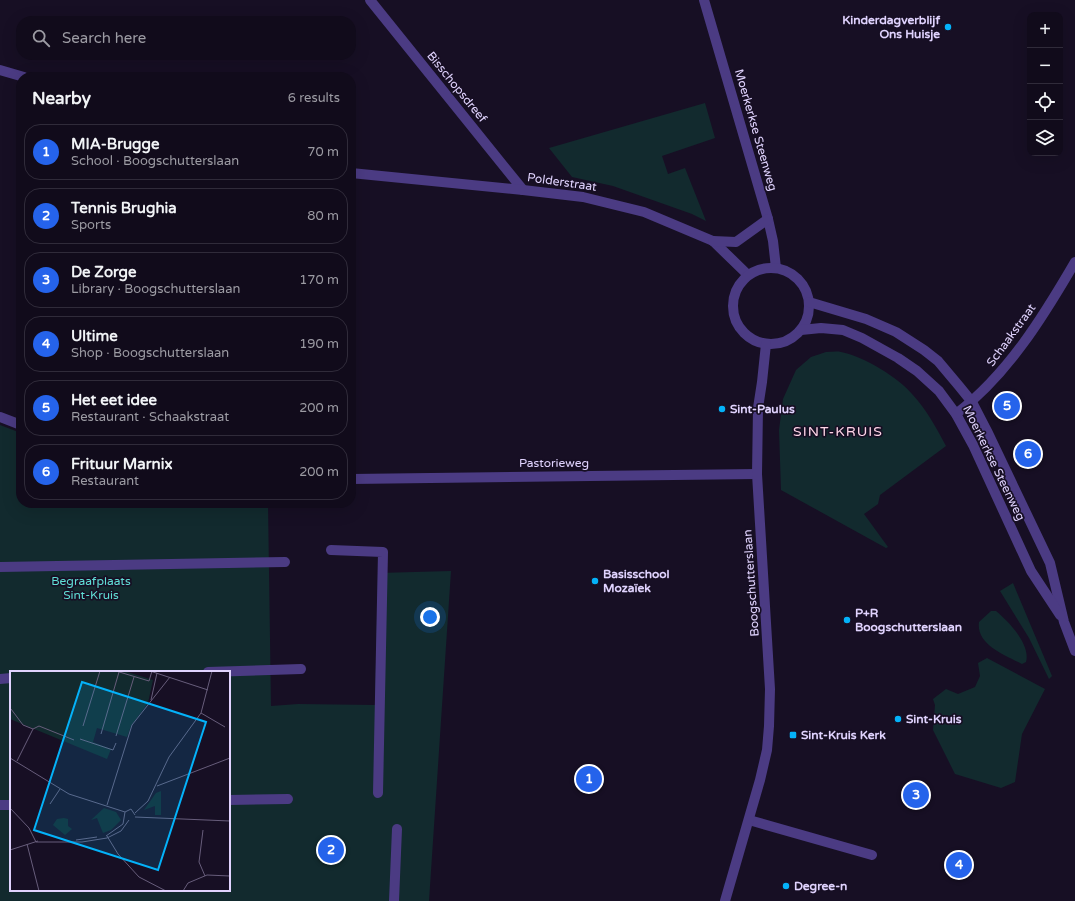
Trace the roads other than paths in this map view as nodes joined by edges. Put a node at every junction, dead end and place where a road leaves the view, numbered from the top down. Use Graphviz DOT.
graph roads {
  1 [pos="370,0"];
  2 [pos="704,0"];
  3 [pos="0,70"];
  4 [pos="16,75"];
  5 [pos="356,173"];
  6 [pos="524,190"];
  7 [pos="768,219"];
  8 [pos="713,241"];
  9 [pos="1075,262"];
  10 [pos="776,268"];
  11 [pos="748,275"];
  12 [pos="809,302"];
  13 [pos="801,330"];
  14 [pos="766,344"];
  15 [pos="972,402"];
  16 [pos="956,414"];
  17 [pos="0,417"];
  18 [pos="16,424"];
  19 [pos="757,474"];
  20 [pos="356,478"];
  21 [pos="331,550"];
  22 [pos="285,562"];
  23 [pos="0,567"];
  24 [pos="1064,622"];
  25 [pos="1075,651"];
  26 [pos="300,669"];
  27 [pos="230,671"];
  28 [pos="10,678"];
  29 [pos="0,679"];
  30 [pos="378,793"];
  31 [pos="288,799"];
  32 [pos="230,800"];
  33 [pos="749,820"];
  34 [pos="397,829"];
  35 [pos="872,855"];
  36 [pos="394,901"];
  37 [pos="725,901"];
  1 -- 6 [label="street, Bisschopsdreef"];
  2 -- 7 [label="street, Moerkerkse Steenweg"];
  3 -- 4 [label="street"];
  5 -- 6 [label="street, Polderstraat"];
  6 -- 8 [label="street, Polderstraat"];
  7 -- 8 [label="street"];
  7 -- 10 [label="street, Moerkerkse Steenweg"];
  8 -- 11 [label="street, Polderstraat"];
  9 -- 15 [label="street, Schaakstraat"];
  10 -- 11 [label="street"];
  10 -- 12 [label="street"];
  11 -- 14 [label="street"];
  12 -- 13 [label="street"];
  12 -- 15 [label="street, Moerkerkse Steenweg"];
  13 -- 14 [label="street"];
  13 -- 16 [label="street, Moerkerkse Steenweg"];
  14 -- 19 [label="street, Boogschutterslaan"];
  15 -- 16 [label="street, Schaakstraat"];
  15 -- 24 [label="street, Moerkerkse Steenweg"];
  16 -- 24 [label="street, Moerkerkse Steenweg"];
  17 -- 18 [label="street"];
  19 -- 20 [label="street, Pastorieweg"];
  19 -- 33 [label="street, Boogschutterslaan"];
  21 -- 30 [label="street"];
  22 -- 23 [label="street"];
  24 -- 25 [label="street, Moerkerkse Steenweg"];
  26 -- 27 [label="street"];
  28 -- 29 [label="street"];
  31 -- 32 [label="street"];
  33 -- 35 [label="street"];
  33 -- 37 [label="street, Boogschutterslaan"];
  34 -- 36 [label="street"];
}
